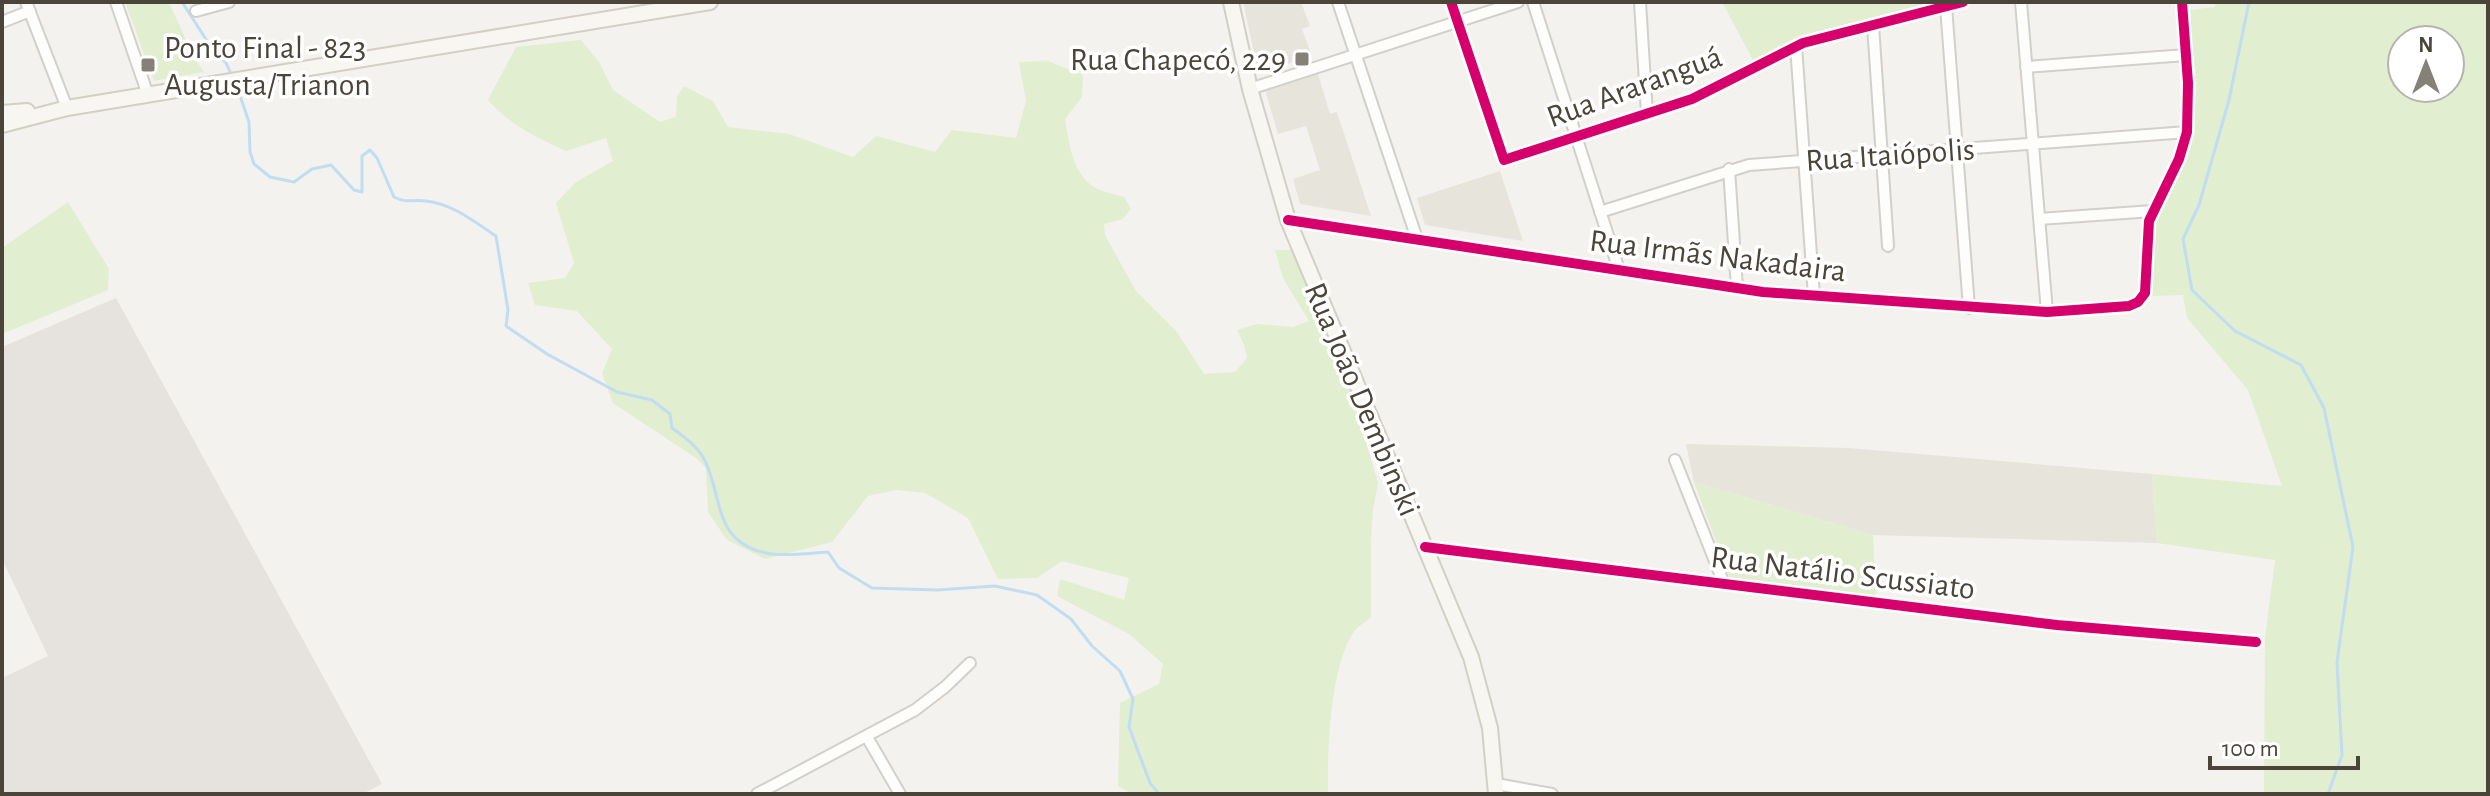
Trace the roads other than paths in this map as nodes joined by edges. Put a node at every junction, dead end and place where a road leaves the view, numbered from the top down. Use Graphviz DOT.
graph roads {
  1 [pos="116,2"];
  2 [pos="229,2"];
  3 [pos="710,2"];
  4 [pos="1231,2"];
  5 [pos="1338,2"];
  6 [pos="1451,2"];
  7 [pos="1518,2"];
  8 [pos="1533,2"];
  9 [pos="1640,2"];
  10 [pos="1963,2"];
  11 [pos="2021,2"];
  12 [pos="2182,2"];
  13 [pos="1946,6"];
  14 [pos="28,7"];
  15 [pos="196,11"];
  16 [pos="2,22"];
  17 [pos="1458,22"];
  18 [pos="1873,25"];
  19 [pos="1796,46"];
  20 [pos="1356,54"];
  21 [pos="2186,55"];
  22 [pos="2026,67"];
  23 [pos="1250,89"];
  24 [pos="148,95"];
  25 [pos="67,108"];
  26 [pos="2,113"];
  27 [pos="1647,114"];
  28 [pos="2,125"];
  29 [pos="2187,132"];
  30 [pos="1576,137"];
  31 [pos="2033,143"];
  32 [pos="1957,149"];
  33 [pos="1882,155"];
  34 [pos="1804,160"];
  35 [pos="1729,169"];
  36 [pos="2153,211"];
  37 [pos="1600,212"];
  38 [pos="2039,219"];
  39 [pos="1288,220"];
  40 [pos="1417,239"];
  41 [pos="1888,246"];
  42 [pos="1619,270"];
  43 [pos="1737,288"];
  44 [pos="1814,296"];
  45 [pos="1969,308"];
  46 [pos="2047,312"];
  47 [pos="1675,460"];
  48 [pos="1425,547"];
  49 [pos="1724,584"];
  50 [pos="2256,642"];
  51 [pos="970,663"];
  52 [pos="867,737"];
  53 [pos="1496,789"];
  54 [pos="757,794"];
  55 [pos="900,794"];
  56 [pos="1552,794"];
  1 -- 24 [label="street"];
  2 -- 15 [label="street"];
  3 -- 24 [label="main road"];
  4 -- 23 [label="main road, Rua João Dembinski"];
  5 -- 20 [label="street"];
  6 -- 17 [label="street"];
  7 -- 17 [label="street"];
  8 -- 30 [label="street"];
  9 -- 27 [label="street"];
  10 -- 13 [label="street, Rua Araranguá"];
  11 -- 22 [label="street"];
  12 -- 21 [label="street"];
  13 -- 18 [label="street, Rua Araranguá"];
  13 -- 32 [label="street"];
  14 -- 16 [label="street"];
  14 -- 25 [label="street"];
  17 -- 20 [label="street"];
  17 -- 30 [label="street, Rua Araranguá"];
  18 -- 19 [label="street, Rua Araranguá"];
  18 -- 33 [label="street"];
  19 -- 27 [label="street, Rua Araranguá"];
  19 -- 34 [label="street"];
  20 -- 23 [label="street"];
  20 -- 40 [label="street"];
  21 -- 22 [label="street"];
  21 -- 29 [label="street"];
  22 -- 31 [label="street"];
  23 -- 39 [label="main road, Rua João Dembinski"];
  24 -- 25 [label="main road"];
  25 -- 26 [label="main road"];
  25 -- 28 [label="main road"];
  27 -- 30 [label="street, Rua Araranguá"];
  29 -- 31 [label="street, Rua Itaiópolis"];
  29 -- 36 [label="street"];
  30 -- 37 [label="street"];
  31 -- 32 [label="street, Rua Itaiópolis"];
  31 -- 38 [label="street"];
  32 -- 33 [label="street, Rua Itaiópolis"];
  32 -- 45 [label="street"];
  33 -- 34 [label="street, Rua Itaiópolis"];
  33 -- 41 [label="street"];
  34 -- 35 [label="street, Rua Itaiópolis"];
  34 -- 44 [label="street"];
  35 -- 37 [label="street, Rua Itaiópolis"];
  35 -- 43 [label="street"];
  36 -- 38 [label="street"];
  36 -- 46 [label="street, Rua Irmãs Nakadaira"];
  37 -- 42 [label="street"];
  38 -- 46 [label="street"];
  39 -- 40 [label="street, Rua Irmãs Nakadaira"];
  39 -- 48 [label="main road, Rua João Dembinski"];
  40 -- 42 [label="street, Rua Irmãs Nakadaira"];
  42 -- 43 [label="street, Rua Irmãs Nakadaira"];
  43 -- 44 [label="street, Rua Irmãs Nakadaira"];
  44 -- 45 [label="street, Rua Irmãs Nakadaira"];
  45 -- 46 [label="street, Rua Irmãs Nakadaira"];
  47 -- 49 [label="street"];
  48 -- 49 [label="street, Rua Natálio Scussiato"];
  48 -- 53 [label="main road, Rua João Dembinski"];
  49 -- 50 [label="street, Rua Natálio Scussiato"];
  51 -- 52 [label="street"];
  52 -- 54 [label="street"];
  52 -- 55 [label="street"];
  53 -- 56 [label="street"];
}
